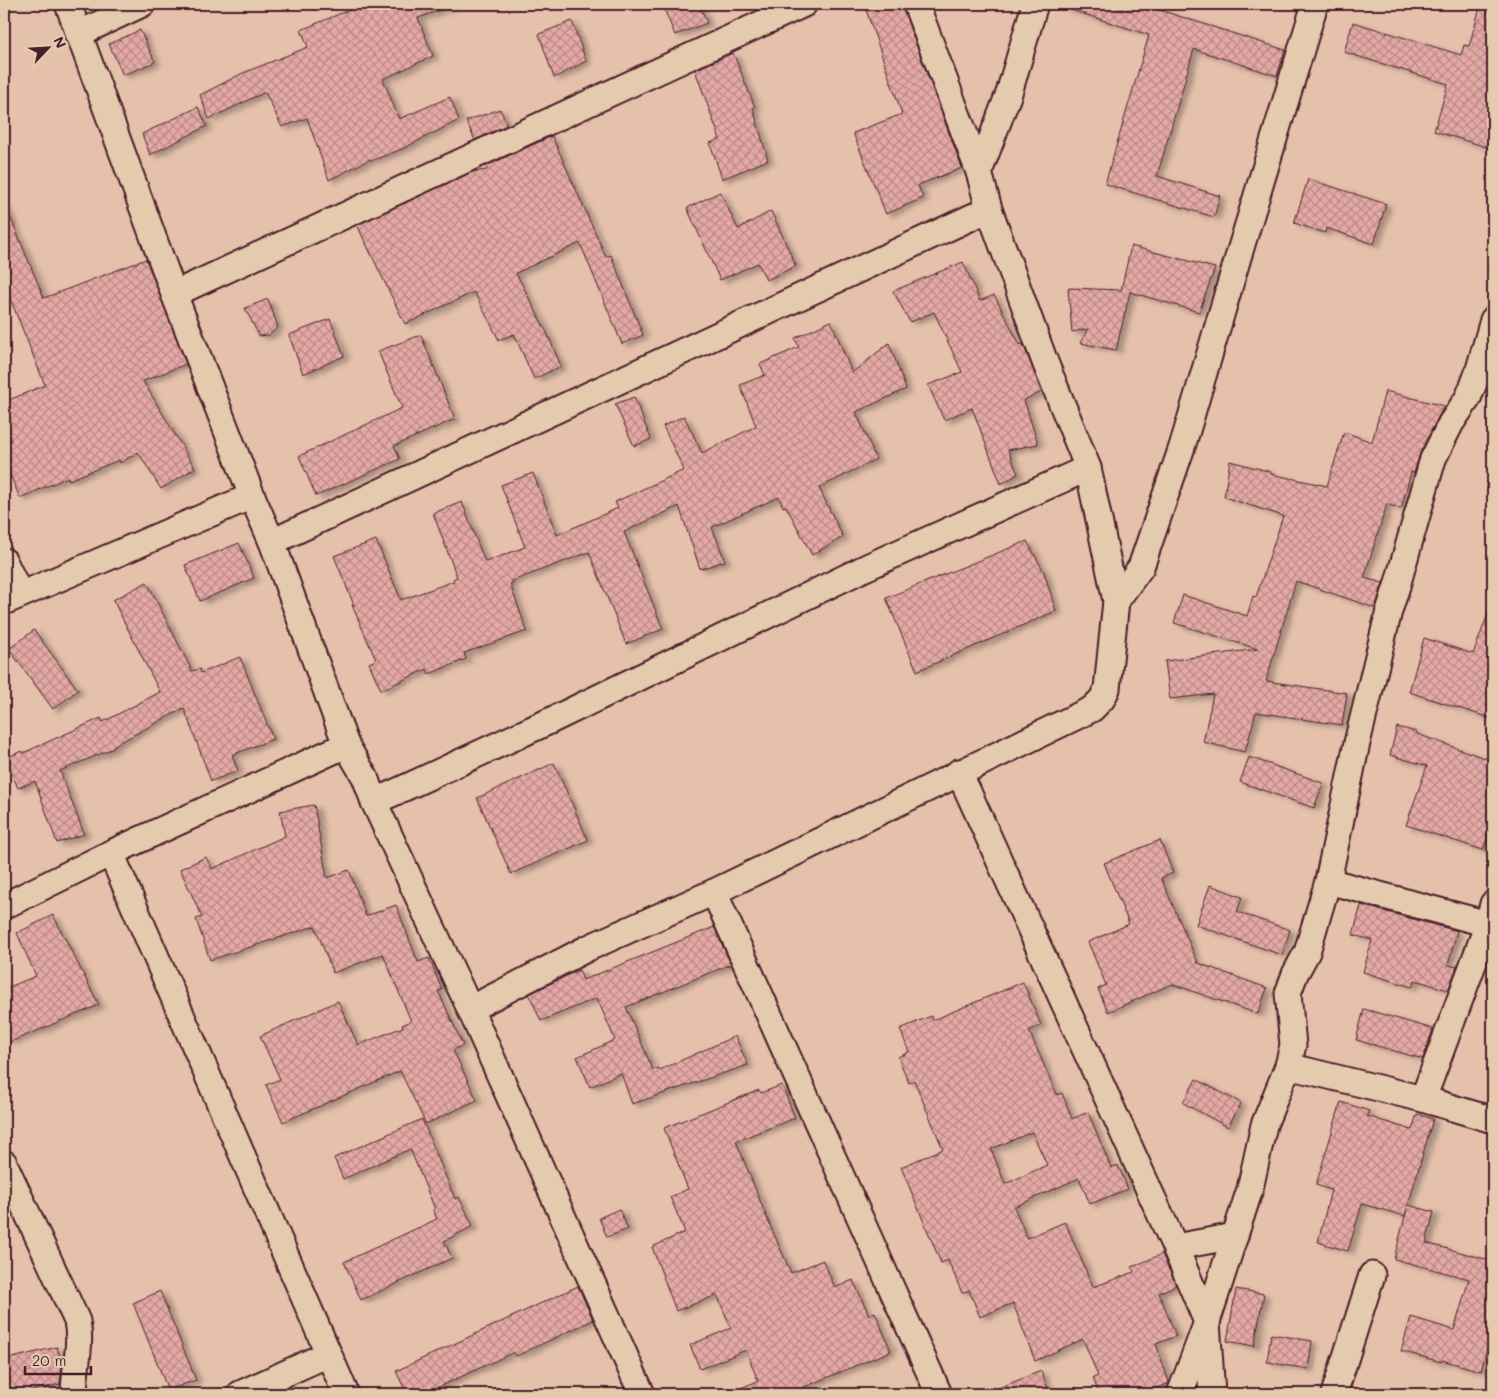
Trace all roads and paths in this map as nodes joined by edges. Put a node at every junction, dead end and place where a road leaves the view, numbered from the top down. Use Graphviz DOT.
graph roads {
  1 [pos="68,4"];
  2 [pos="142,4"];
  3 [pos="804,4"];
  4 [pos="916,4"];
  5 [pos="1035,4"];
  6 [pos="1315,4"];
  7 [pos="78,34"];
  8 [pos="979,172"];
  9 [pos="989,209"];
  10 [pos="174,294"];
  11 [pos="1493,320"];
  12 [pos="1088,468"];
  13 [pos="252,496"];
  14 [pos="272,542"];
  15 [pos="4,561"];
  16 [pos="12,598"];
  17 [pos="1116,601"];
  18 [pos="346,745"];
  19 [pos="959,772"];
  20 [pos="374,802"];
  21 [pos="112,853"];
  22 [pos="1328,881"];
  23 [pos="714,892"];
  24 [pos="4,906"];
  25 [pos="1490,914"];
  26 [pos="470,1009"];
  27 [pos="1288,1066"];
  28 [pos="1422,1099"];
  29 [pos="1493,1120"];
  30 [pos="4,1163"];
  31 [pos="11,1201"];
  32 [pos="1234,1236"];
  33 [pos="1175,1247"];
  34 [pos="1372,1275"];
  35 [pos="1207,1322"];
  36 [pos="328,1354"];
  37 [pos="74,1394"];
  38 [pos="240,1394"];
  39 [pos="346,1394"];
  40 [pos="642,1394"];
  41 [pos="939,1394"];
  42 [pos="1180,1394"];
  43 [pos="1212,1394"];
  44 [pos="1334,1394"];
  1 -- 7 [label="street"];
  2 -- 7 [label="street"];
  3 -- 10 [label="street"];
  4 -- 8 [label="street"];
  5 -- 8 [label="street"];
  6 -- 17 [label="street"];
  7 -- 10 [label="street"];
  8 -- 9 [label="street"];
  9 -- 12 [label="street"];
  9 -- 14 [label="street"];
  10 -- 13 [label="street"];
  11 -- 22 [label="street"];
  12 -- 17 [label="street"];
  12 -- 20 [label="street"];
  13 -- 14 [label="street"];
  13 -- 16 [label="street"];
  14 -- 18 [label="street"];
  15 -- 16 [label="street"];
  17 -- 19 [label="street"];
  18 -- 20 [label="street"];
  18 -- 21 [label="street"];
  19 -- 23 [label="street"];
  19 -- 33 [label="street"];
  20 -- 26 [label="street"];
  21 -- 24 [label="street"];
  21 -- 36 [label="street"];
  22 -- 25 [label="street"];
  22 -- 27 [label="street"];
  23 -- 26 [label="street"];
  23 -- 41 [label="street"];
  25 -- 28 [label="street"];
  26 -- 40 [label="street"];
  27 -- 28 [label="street"];
  27 -- 32 [label="street"];
  28 -- 29 [label="street"];
  30 -- 31 [label="street"];
  31 -- 37 [label="street"];
  32 -- 33 [label="street"];
  32 -- 35 [label="street"];
  33 -- 35 [label="street"];
  34 -- 44 [label="street"];
  35 -- 42 [label="street"];
  35 -- 43 [label="street"];
  36 -- 38 [label="street"];
  36 -- 39 [label="street"];
}
